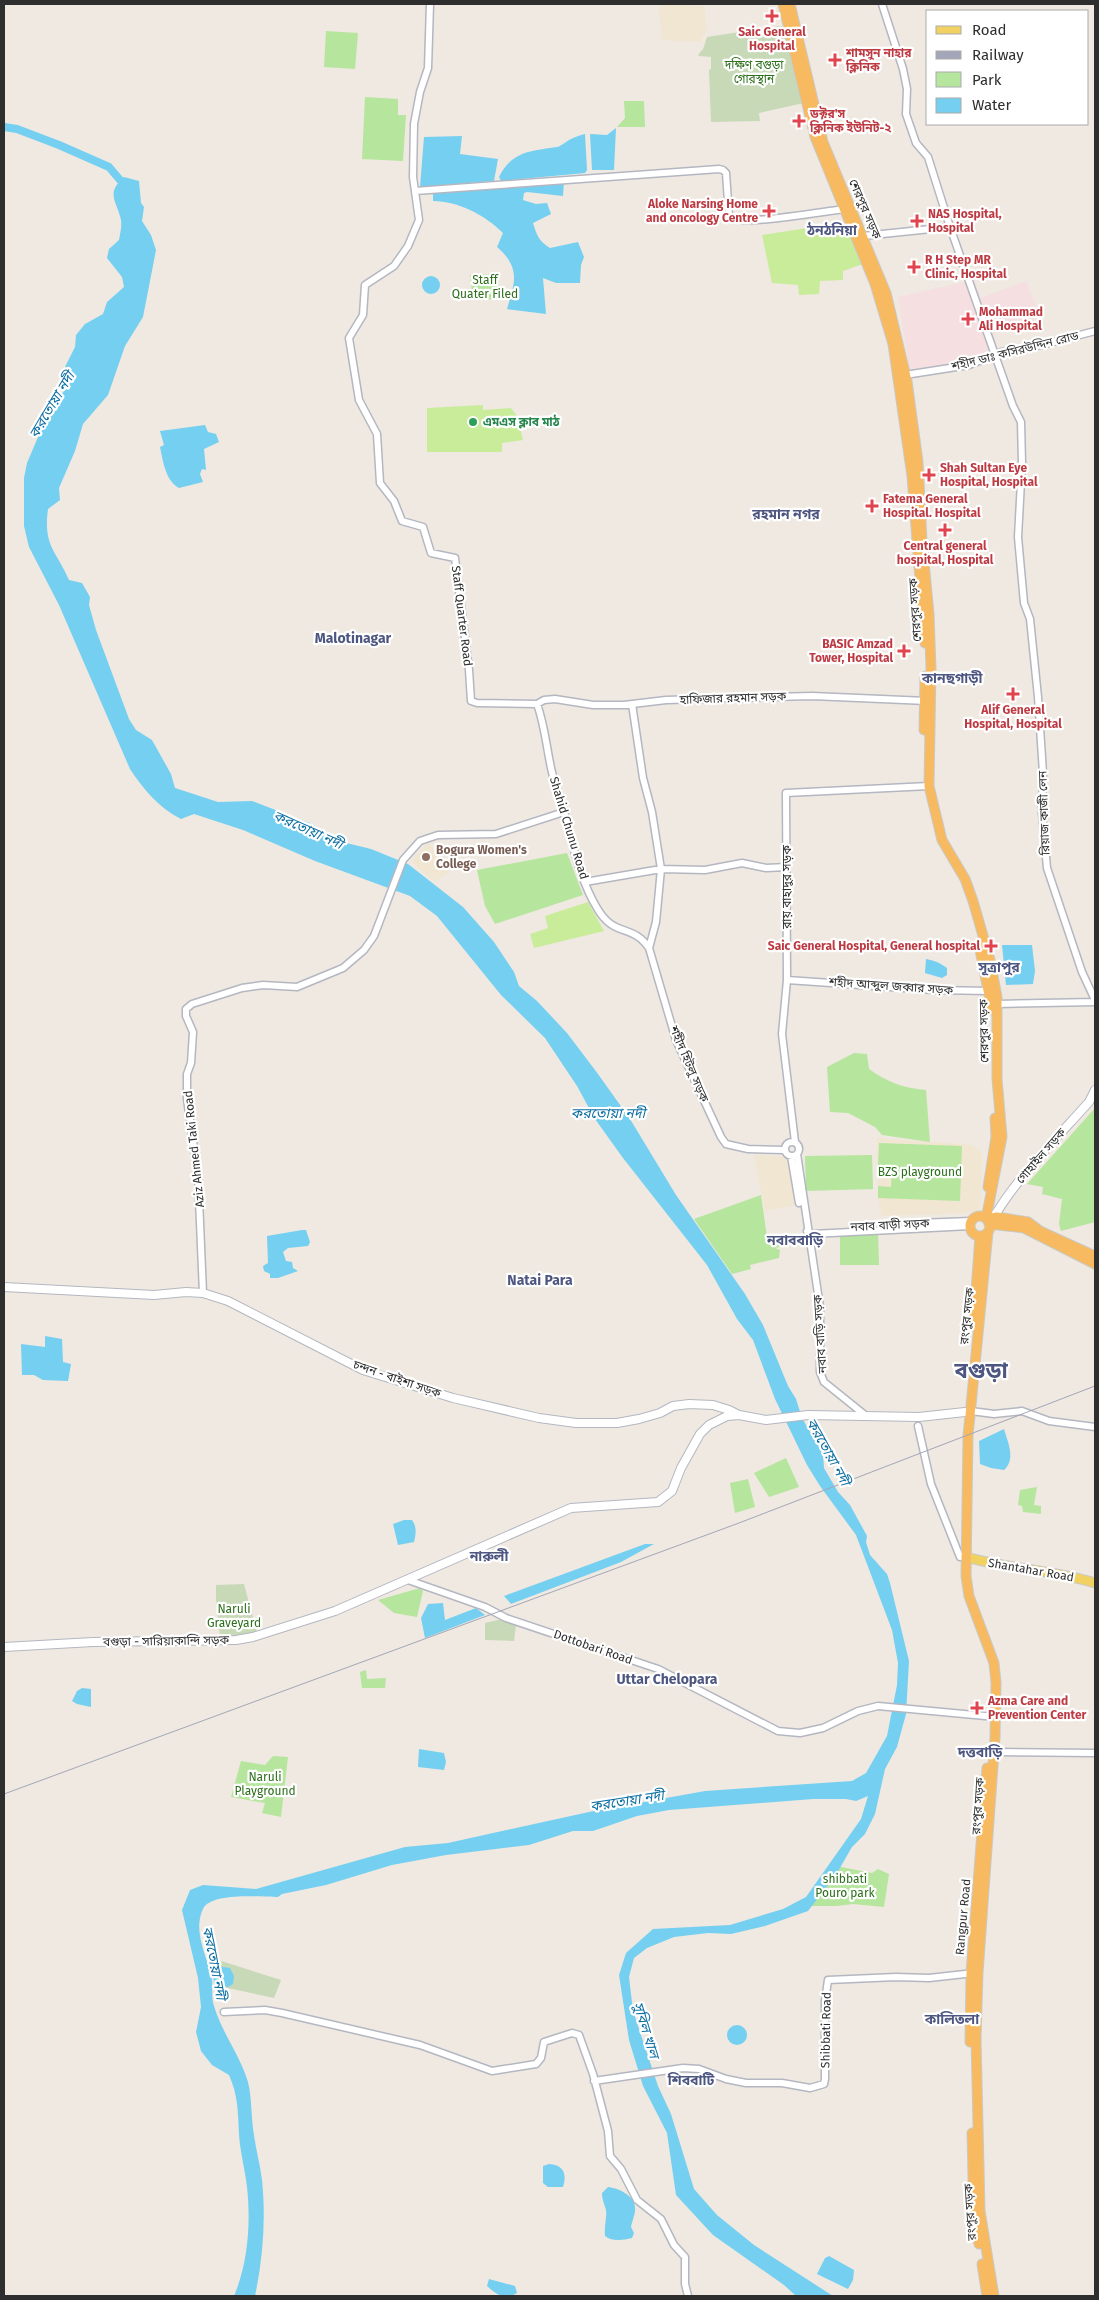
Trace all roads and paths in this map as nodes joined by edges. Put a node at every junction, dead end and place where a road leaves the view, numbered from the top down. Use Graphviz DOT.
graph roads {
  1 [pos="430,4"];
  2 [pos="783,4"];
  3 [pos="790,4"];
  4 [pos="882,4"];
  5 [pos="415,190"];
  6 [pos="848,209"];
  7 [pos="950,227"];
  8 [pos="863,236"];
  9 [pos="1095,331"];
  10 [pos="994,354"];
  11 [pos="905,375"];
  12 [pos="927,701"];
  13 [pos="537,704"];
  14 [pos="632,704"];
  15 [pos="926,786"];
  16 [pos="564,812"];
  17 [pos="786,868"];
  18 [pos="662,869"];
  19 [pos="585,882"];
  20 [pos="649,948"];
  21 [pos="787,980"];
  22 [pos="993,990"];
  23 [pos="1095,1001"];
  24 [pos="997,1004"];
  25 [pos="1095,1094"];
  26 [pos="794,1142"];
  27 [pos="785,1150"];
  28 [pos="794,1155"];
  29 [pos="992,1196"];
  30 [pos="1003,1202"];
  31 [pos="971,1224"];
  32 [pos="986,1224"];
  33 [pos="809,1230"];
  34 [pos="1081,1253"];
  35 [pos="1095,1256"];
  36 [pos="1095,1264"];
  37 [pos="4,1287"];
  38 [pos="203,1293"];
  39 [pos="968,1412"];
  40 [pos="865,1415"];
  41 [pos="739,1416"];
  42 [pos="924,1416"];
  43 [pos="905,1417"];
  44 [pos="918,1426"];
  45 [pos="1095,1427"];
  46 [pos="963,1557"];
  47 [pos="408,1580"];
  48 [pos="1095,1583"];
  49 [pos="4,1647"];
  50 [pos="993,1717"];
  51 [pos="991,1752"];
  52 [pos="1095,1753"];
  53 [pos="974,1973"];
  54 [pos="224,2012"];
  55 [pos="594,2081"];
  56 [pos="971,2085"];
  57 [pos="688,2296"];
  58 [pos="987,2296"];
  59 [pos="994,2296"];
  1 -- 5 [label="street, Staff Quarter Road"];
  2 -- 6 [label="highway, শেরপুর সড়ক"];
  3 -- 6 [label="highway, শেরপুর সড়ক"];
  4 -- 7 [label="street, রিয়াজ কাজী লেন"];
  5 -- 6 [label="street"];
  5 -- 13 [label="street, Staff Quarter Road"];
  6 -- 8 [label="highway, শেরপুর সড়ক"];
  6 -- 12 [label="highway, শেরপুর সড়ক"];
  7 -- 8 [label="street"];
  7 -- 10 [label="street, রিয়াজ কাজী লেন"];
  8 -- 11 [label="highway, শেরপুর সড়ক"];
  9 -- 10 [label="street, শহীদ ডাঃ কসিরউদ্দিন রোড"];
  10 -- 11 [label="street, শহীদ ডাঃ কসিরউদ্দিন রোড"];
  10 -- 23 [label="street, রিয়াজ কাজী লেন"];
  11 -- 12 [label="highway, শেরপুর সড়ক"];
  12 -- 14 [label="street, হাফিজার রহমান সড়ক"];
  12 -- 15 [label="highway, শেরপুর সড়ক"];
  13 -- 14 [label="street, হাফিজার রহমান সড়ক"];
  13 -- 16 [label="street, Shahid Chunu Road"];
  14 -- 18 [label="street"];
  15 -- 17 [label="street, রায় বাহাদুর সড়ক"];
  15 -- 22 [label="highway, শেরপুর সড়ক"];
  16 -- 19 [label="street, Shahid Chunu Road"];
  16 -- 38 [label="street, Aziz Ahmed Taki Road"];
  17 -- 18 [label="street"];
  17 -- 21 [label="street, রায় বাহাদুর সড়ক"];
  18 -- 19 [label="street"];
  18 -- 20 [label="street"];
  19 -- 20 [label="street, Shahid Chunu Road"];
  20 -- 27 [label="street, শহীদ হিটলু সড়ক"];
  21 -- 22 [label="street, শহীদ আব্দুল জব্বার সড়ক"];
  21 -- 26 [label="street, রায় বাহাদুর সড়ক"];
  22 -- 24 [label="highway, শেরপুর সড়ক"];
  22 -- 32 [label="highway, শেরপুর সড়ক"];
  23 -- 24 [label="street"];
  24 -- 29 [label="highway, শেরপুর সড়ক"];
  25 -- 30 [label="main road, গোহাইল সড়ক"];
  26 -- 27 [label="street"];
  26 -- 28 [label="street, নবাব বাড়ি সড়ক"];
  27 -- 28 [label="street"];
  28 -- 33 [label="street, নবাব বাড়ি সড়ক"];
  29 -- 30 [label="main road"];
  29 -- 32 [label="highway, শেরপুর সড়ক"];
  30 -- 32 [label="main road, গোহাইল সড়ক"];
  31 -- 32 [label="highway"];
  31 -- 32 [label="highway"];
  31 -- 33 [label="street, নবাব বাড়ী সড়ক"];
  32 -- 34 [label="highway"];
  32 -- 39 [label="highway, রংপুর সড়ক"];
  33 -- 40 [label="street, নবাব বাড়ি সড়ক"];
  34 -- 35 [label="highway"];
  34 -- 36 [label="highway"];
  37 -- 38 [label="main road, চন্দন - বাইশা সড়ক"];
  38 -- 41 [label="main road, চন্দন - বাইশা সড়ক"];
  39 -- 42 [label="main road"];
  39 -- 45 [label="street"];
  39 -- 46 [label="highway, রংপুর সড়ক"];
  40 -- 41 [label="main road"];
  40 -- 43 [label="main road"];
  41 -- 47 [label="main road, বগুড়া - সারিয়াকান্দি সড়ক"];
  42 -- 43 [label="main road"];
  42 -- 44 [label="street"];
  43 -- 44 [label="street"];
  44 -- 46 [label="street"];
  46 -- 48 [label="main road, Shantahar Road"];
  46 -- 50 [label="highway, রংপুর সড়ক"];
  47 -- 49 [label="main road, বগুড়া - সারিয়াকান্দি সড়ক"];
  47 -- 50 [label="street, Dottobari Road"];
  50 -- 51 [label="highway, রংপুর সড়ক"];
  51 -- 52 [label="street"];
  51 -- 53 [label="highway, রংপুর সড়ক"];
  53 -- 55 [label="street, Shibbati Road"];
  53 -- 56 [label="highway, Rangpur Road"];
  53 -- 59 [label="highway, রংপুর সড়ক"];
  54 -- 55 [label="street"];
  55 -- 57 [label="street"];
  56 -- 58 [label="highway, রংপুর সড়ক"];
}
